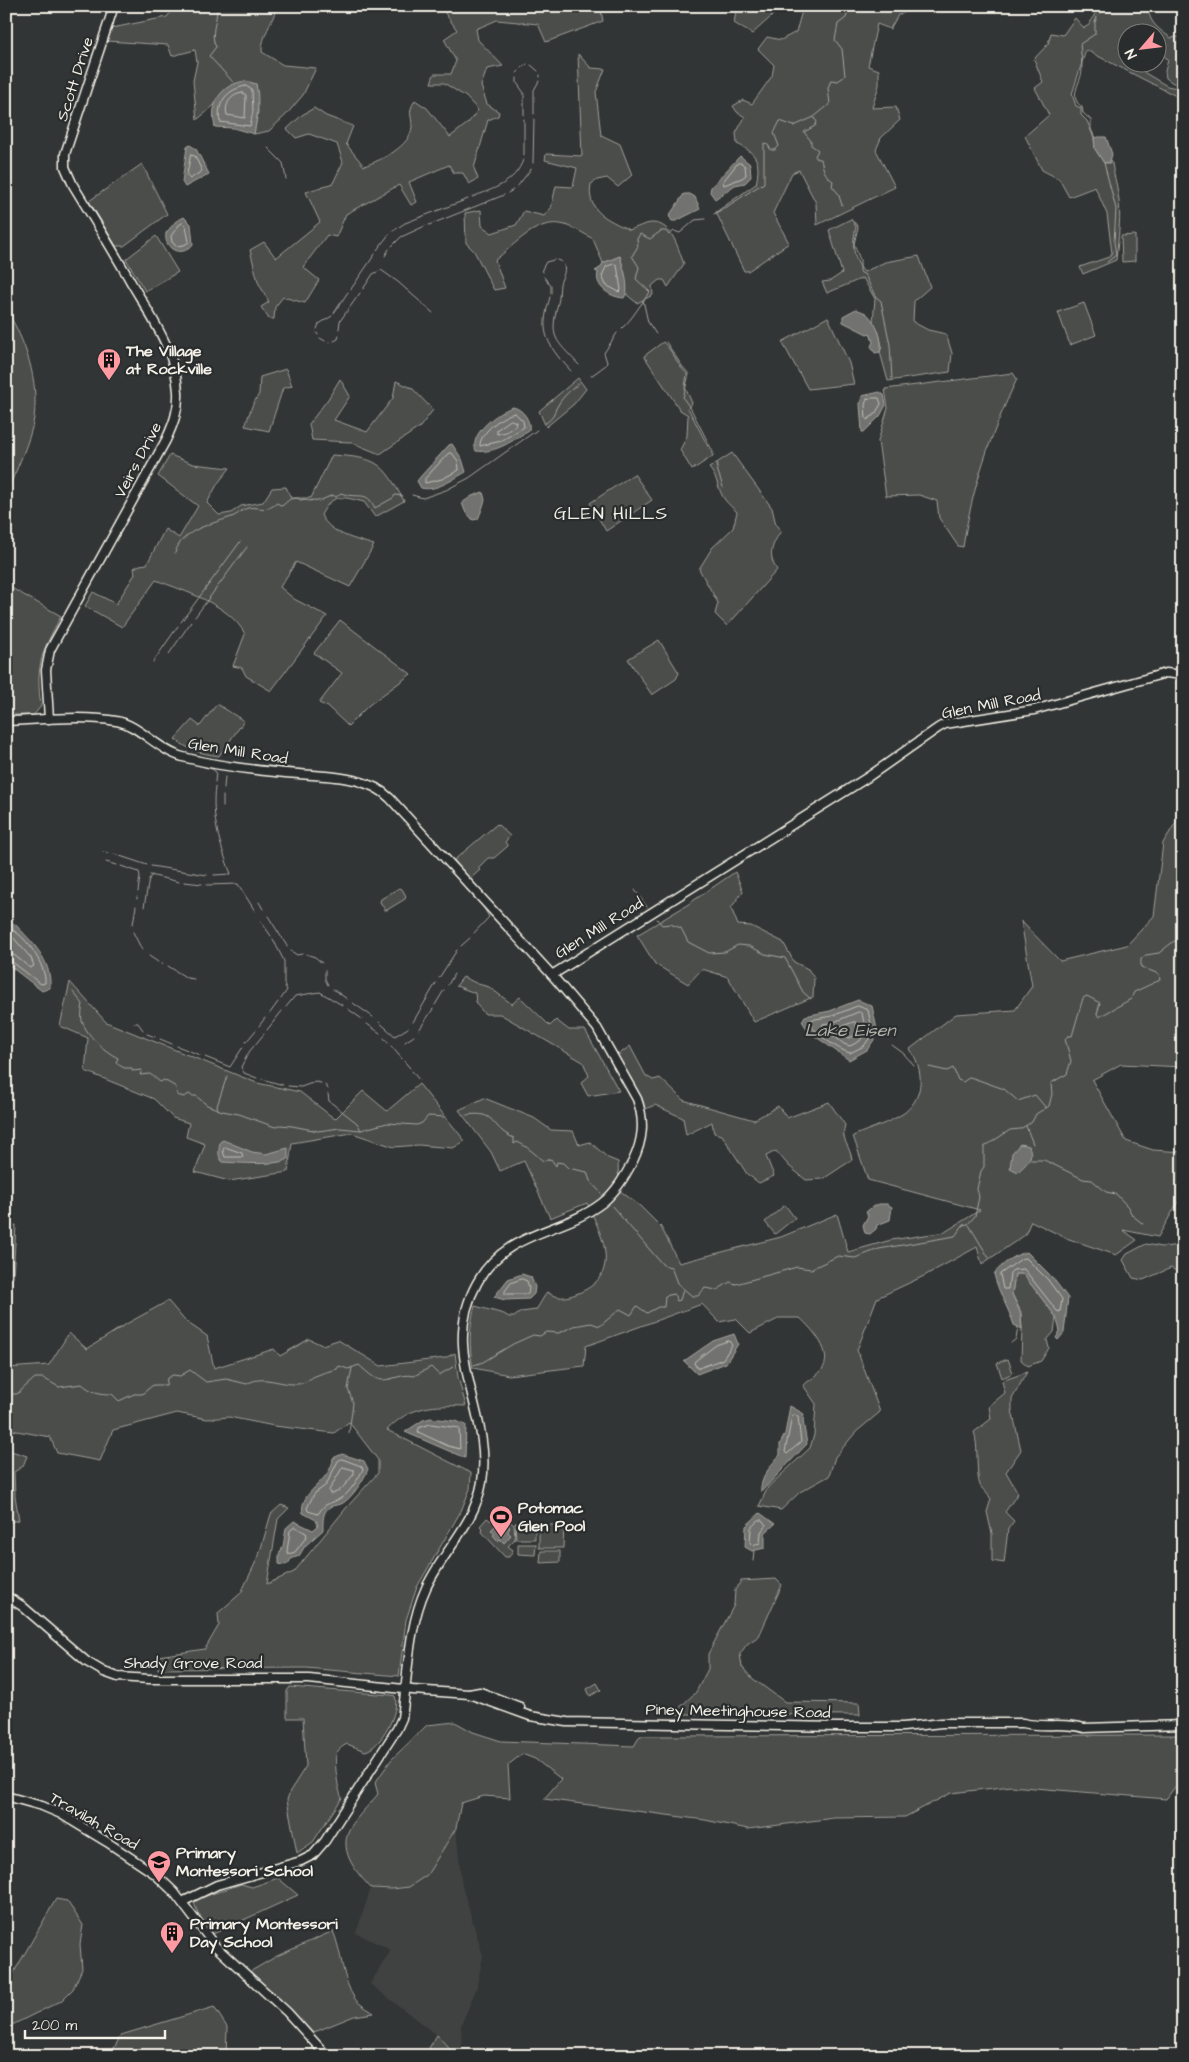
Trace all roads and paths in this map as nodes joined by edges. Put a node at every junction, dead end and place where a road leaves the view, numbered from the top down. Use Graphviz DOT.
graph roads {
  1 [pos="114,6"];
  2 [pos="64,162"];
  3 [pos="1183,675"];
  4 [pos="48,719"];
  5 [pos="6,722"];
  6 [pos="552,975"];
  7 [pos="6,1596"];
  8 [pos="406,1689"];
  9 [pos="1183,1725"];
  10 [pos="6,1796"];
  11 [pos="182,1902"];
  12 [pos="327,2056"];
  1 -- 2 [label="main road, Scott Drive"];
  2 -- 4 [label="main road, Veirs Drive"];
  3 -- 6 [label="main road, Glen Mill Road"];
  4 -- 5 [label="main road, Glen Mill Road"];
  4 -- 6 [label="main road, Glen Mill Road"];
  6 -- 8 [label="main road"];
  7 -- 8 [label="main road, Shady Grove Road"];
  8 -- 9 [label="main road, Piney Meetinghouse Road"];
  8 -- 11 [label="main road"];
  10 -- 11 [label="main road, Travilah Road"];
  11 -- 12 [label="main road, Travilah Road"];
}
